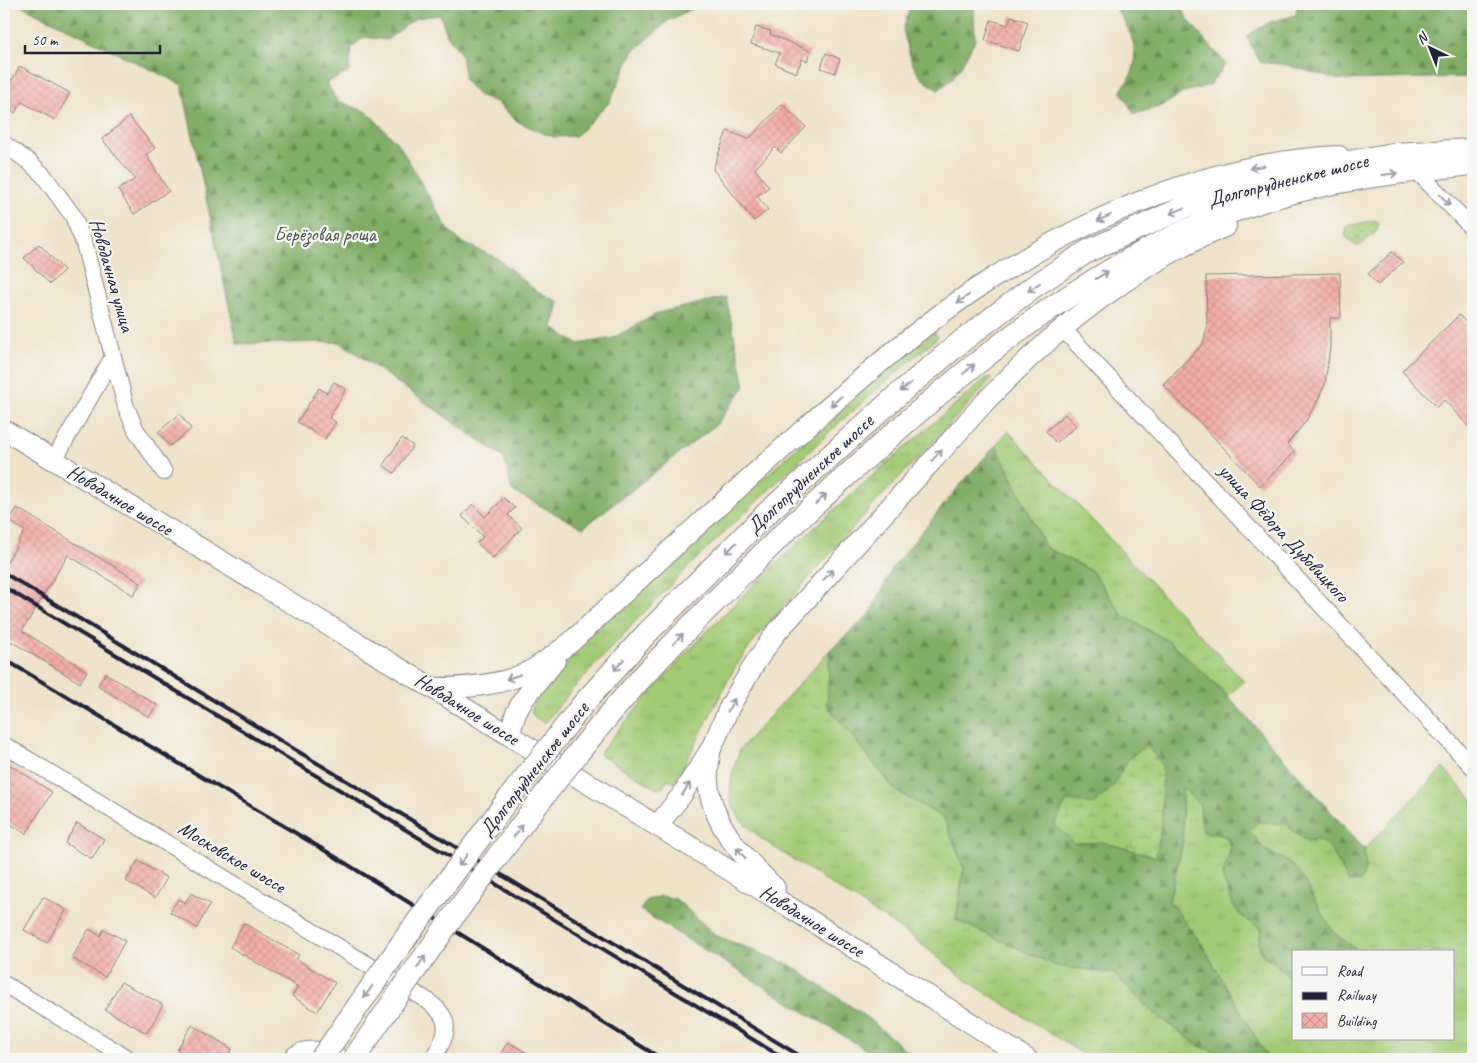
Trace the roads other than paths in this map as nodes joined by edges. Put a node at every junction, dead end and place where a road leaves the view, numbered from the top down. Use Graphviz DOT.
graph roads {
  1 [pos="4,144"];
  2 [pos="1473,150"];
  3 [pos="1393,154"];
  4 [pos="1473,164"];
  5 [pos="1416,170"];
  6 [pos="1329,183"];
  7 [pos="1473,229"];
  8 [pos="1063,329"];
  9 [pos="113,357"];
  10 [pos="4,430"];
  11 [pos="54,460"];
  12 [pos="164,472"];
  13 [pos="570,644"];
  14 [pos="433,688"];
  15 [pos="508,735"];
  16 [pos="4,745"];
  17 [pos="711,749"];
  18 [pos="1473,767"];
  19 [pos="657,826"];
  20 [pos="799,913"];
  21 [pos="4,984"];
  22 [pos="129,1059"];
  23 [pos="294,1059"];
  24 [pos="322,1059"];
  25 [pos="338,1059"];
  26 [pos="354,1059"];
  27 [pos="432,1059"];
  28 [pos="1027,1059"];
  1 -- 9 [label="street, Новодачная улица"];
  2 -- 3 [label="main road, Долгопрудненское шоссе"];
  3 -- 13 [label="street, one-way"];
  3 -- 24 [label="main road, Долгопрудненское шоссе, one-way, bridge"];
  4 -- 5 [label="main road, Долгопрудненское шоссе"];
  6 -- 5 [label="main road, Долгопрудненское шоссе, one-way"];
  5 -- 7 [label="street, one-way"];
  6 -- 8 [label="street"];
  26 -- 6 [label="main road, Долгопрудненское шоссе, one-way, bridge"];
  17 -- 8 [label="street, one-way"];
  8 -- 18 [label="street, улица Фёдора Дубовицкого"];
  9 -- 11 [label="street, Новодачная улица"];
  9 -- 12 [label="street, Новодачная улица"];
  10 -- 11 [label="street, Новодачное шоссе"];
  11 -- 14 [label="street, Новодачное шоссе"];
  13 -- 14 [label="street, one-way"];
  13 -- 15 [label="street"];
  14 -- 15 [label="street, Новодачное шоссе"];
  15 -- 19 [label="street, Новодачное шоссе"];
  16 -- 27 [label="street, Московское шоссе"];
  19 -- 17 [label="street, one-way"];
  20 -- 17 [label="street, one-way"];
  19 -- 20 [label="street, Новодачное шоссе"];
  20 -- 28 [label="street, Новодачное шоссе"];
  21 -- 22 [label="street"];
  23 -- 25 [label="main road"];
}
